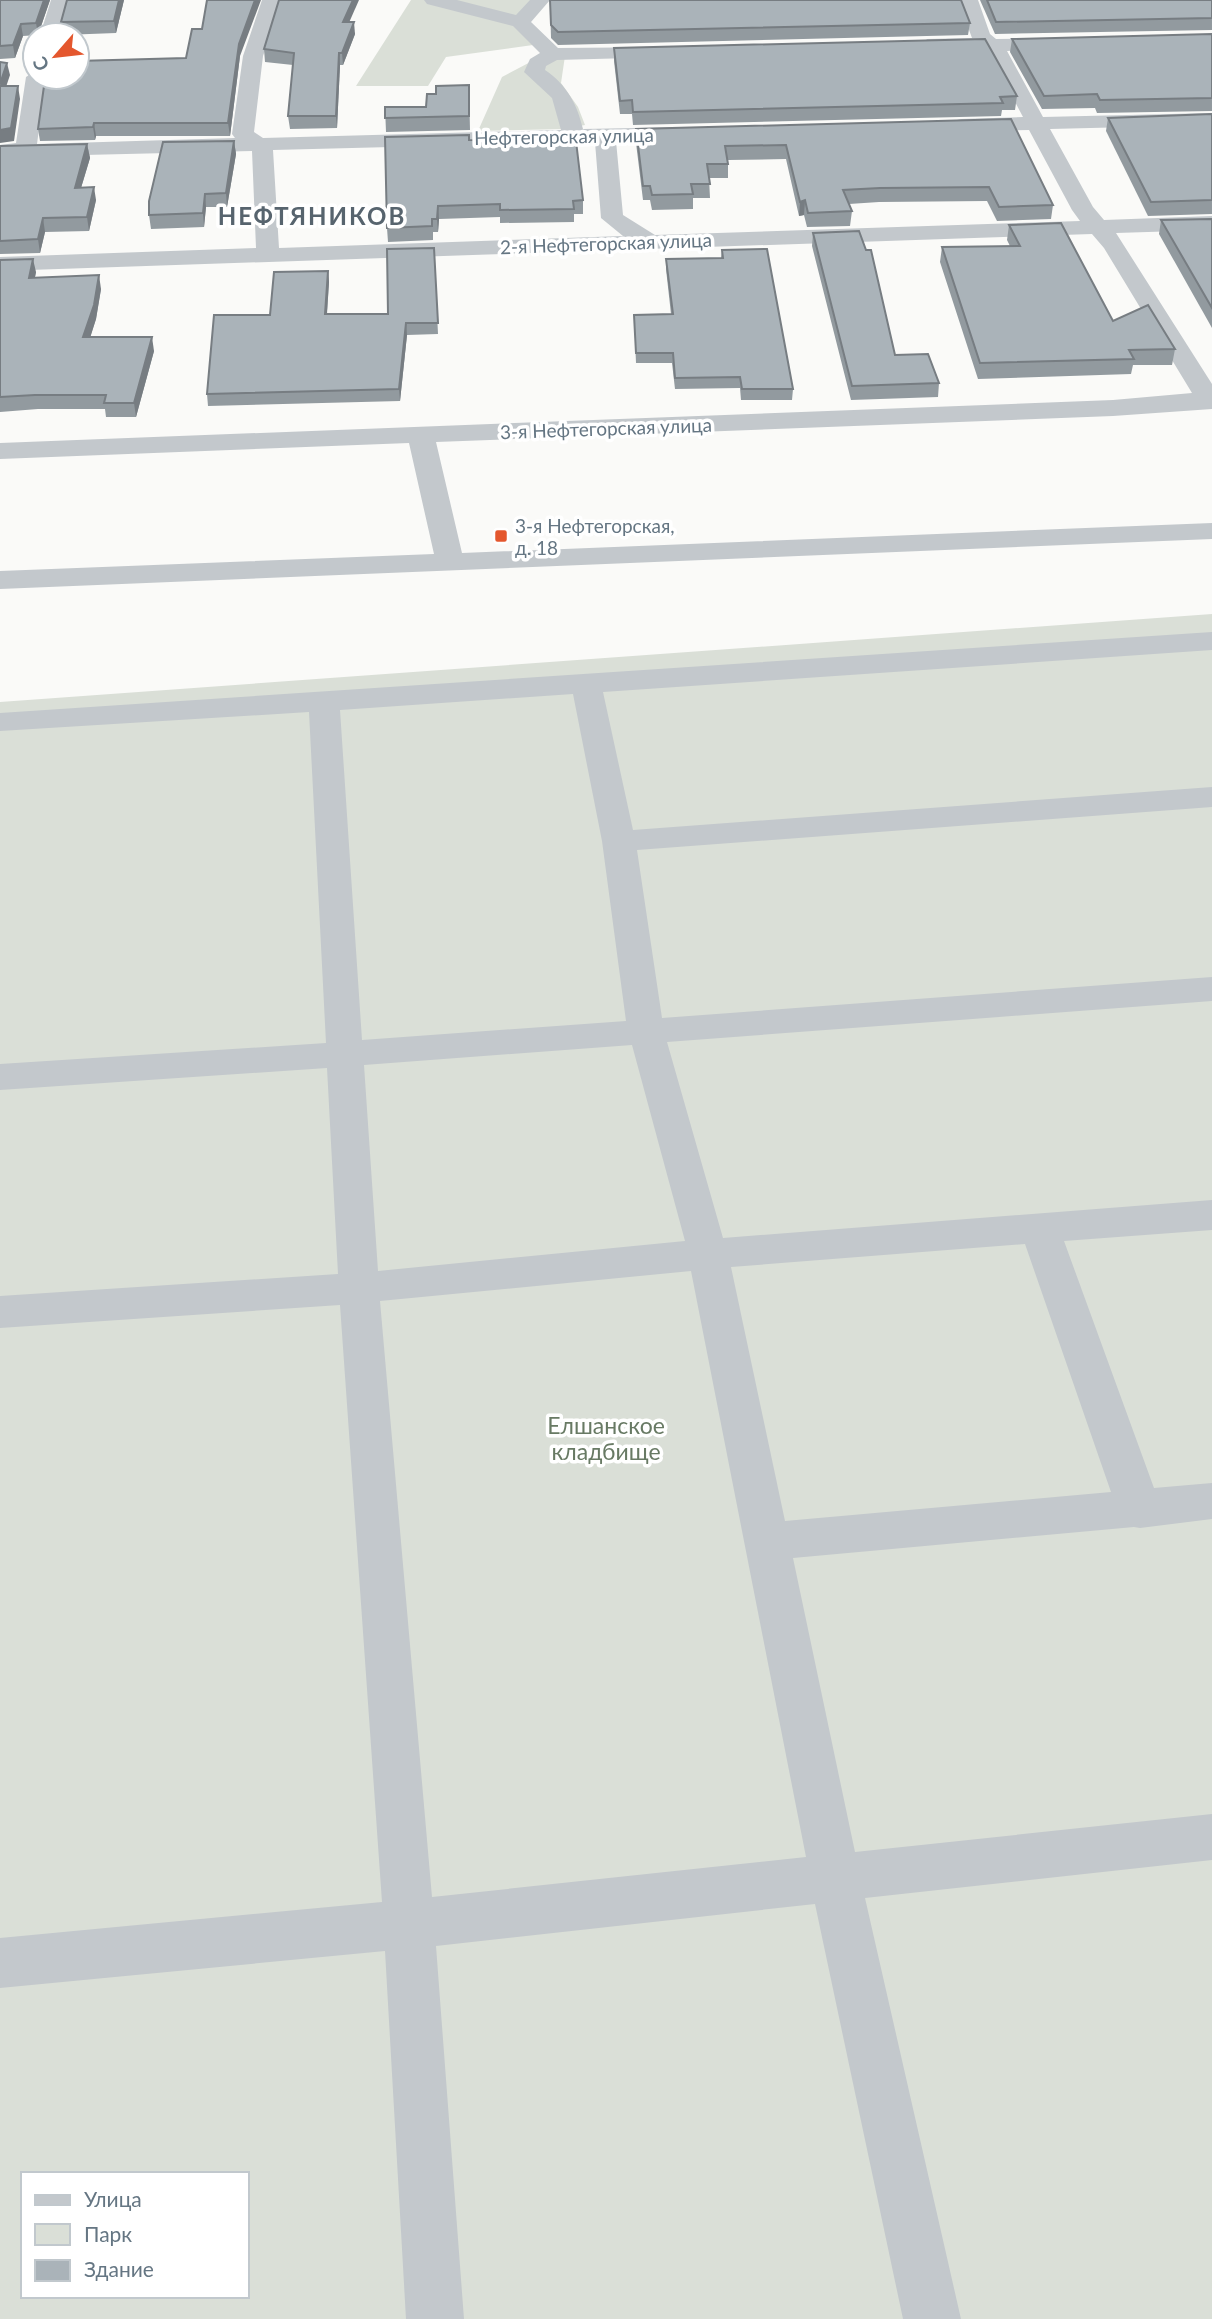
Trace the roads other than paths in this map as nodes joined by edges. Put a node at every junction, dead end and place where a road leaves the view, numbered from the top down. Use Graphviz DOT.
graph roads {
  1 [pos="61,0"];
  2 [pos="272,0"];
  3 [pos="434,0"];
  4 [pos="540,0"];
  5 [pos="968,0"];
  6 [pos="54,21"];
  7 [pos="520,22"];
  8 [pos="1086,41"];
  9 [pos="990,43"];
  10 [pos="915,44"];
  11 [pos="692,50"];
  12 [pos="553,54"];
  13 [pos="30,91"];
  14 [pos="1212,119"];
  15 [pos="1036,123"];
  16 [pos="939,126"];
  17 [pos="703,133"];
  18 [pos="573,135"];
  19 [pos="605,135"];
  20 [pos="258,144"];
  21 [pos="0,150"];
  22 [pos="23,150"];
  23 [pos="1212,223"];
  24 [pos="1095,226"];
  25 [pos="652,242"];
  26 [pos="268,255"];
  27 [pos="0,264"];
  28 [pos="1211,399"];
  29 [pos="421,436"];
  30 [pos="0,451"];
  31 [pos="1212,531"];
  32 [pos="450,561"];
  33 [pos="0,580"];
  34 [pos="1212,641"];
  35 [pos="586,683"];
  36 [pos="324,702"];
  37 [pos="0,722"];
  38 [pos="1212,797"];
  39 [pos="619,841"];
  40 [pos="1212,989"];
  41 [pos="646,1031"];
  42 [pos="346,1054"];
  43 [pos="0,1077"];
  44 [pos="1212,1215"];
  45 [pos="1039,1227"];
  46 [pos="708,1254"];
  47 [pos="359,1288"];
  48 [pos="0,1312"];
  49 [pos="1212,1501"];
  50 [pos="1140,1510"];
  51 [pos="766,1542"];
  52 [pos="1212,1837"];
  53 [pos="835,1877"];
  54 [pos="409,1924"];
  55 [pos="0,1963"];
  56 [pos="435,2319"];
  57 [pos="932,2319"];
  1 -- 6 [label="street"];
  2 -- 20 [label="street"];
  3 -- 7 [label="street"];
  4 -- 7 [label="street"];
  5 -- 9 [label="street"];
  7 -- 12 [label="street"];
  8 -- 9 [label="street"];
  9 -- 10 [label="street"];
  9 -- 15 [label="street"];
  11 -- 12 [label="street"];
  12 -- 18 [label="street"];
  13 -- 22 [label="street"];
  14 -- 15 [label="street"];
  15 -- 16 [label="street"];
  15 -- 24 [label="street"];
  17 -- 19 [label="street, Нефтегорская улица"];
  18 -- 19 [label="street, Нефтегорская улица"];
  18 -- 20 [label="street, Нефтегорская улица"];
  19 -- 25 [label="street"];
  20 -- 22 [label="street, Нефтегорская улица"];
  20 -- 26 [label="street"];
  21 -- 22 [label="street, Нефтегорская улица"];
  23 -- 24 [label="street, 2-я Нефтегорская улица"];
  24 -- 25 [label="street, 2-я Нефтегорская улица"];
  24 -- 28 [label="street"];
  25 -- 26 [label="street, 2-я Нефтегорская улица"];
  26 -- 27 [label="street, 2-я Нефтегорская улица"];
  28 -- 29 [label="street, 3-я Нефтегорская улица"];
  29 -- 30 [label="street, 3-я Нефтегорская улица"];
  29 -- 32 [label="street"];
  31 -- 32 [label="street"];
  32 -- 33 [label="street"];
  34 -- 35 [label="street"];
  35 -- 36 [label="street"];
  35 -- 39 [label="street"];
  36 -- 37 [label="street"];
  36 -- 42 [label="street"];
  38 -- 39 [label="street"];
  39 -- 41 [label="street"];
  40 -- 41 [label="street"];
  41 -- 42 [label="street"];
  41 -- 46 [label="street"];
  42 -- 43 [label="street"];
  42 -- 47 [label="street"];
  44 -- 45 [label="street"];
  45 -- 46 [label="street"];
  45 -- 50 [label="street"];
  46 -- 47 [label="street"];
  46 -- 51 [label="street"];
  47 -- 48 [label="street"];
  47 -- 54 [label="street"];
  49 -- 50 [label="street"];
  50 -- 51 [label="street"];
  51 -- 53 [label="street"];
  52 -- 53 [label="street"];
  53 -- 54 [label="street"];
  53 -- 57 [label="street"];
  54 -- 55 [label="street"];
  54 -- 56 [label="street"];
}
